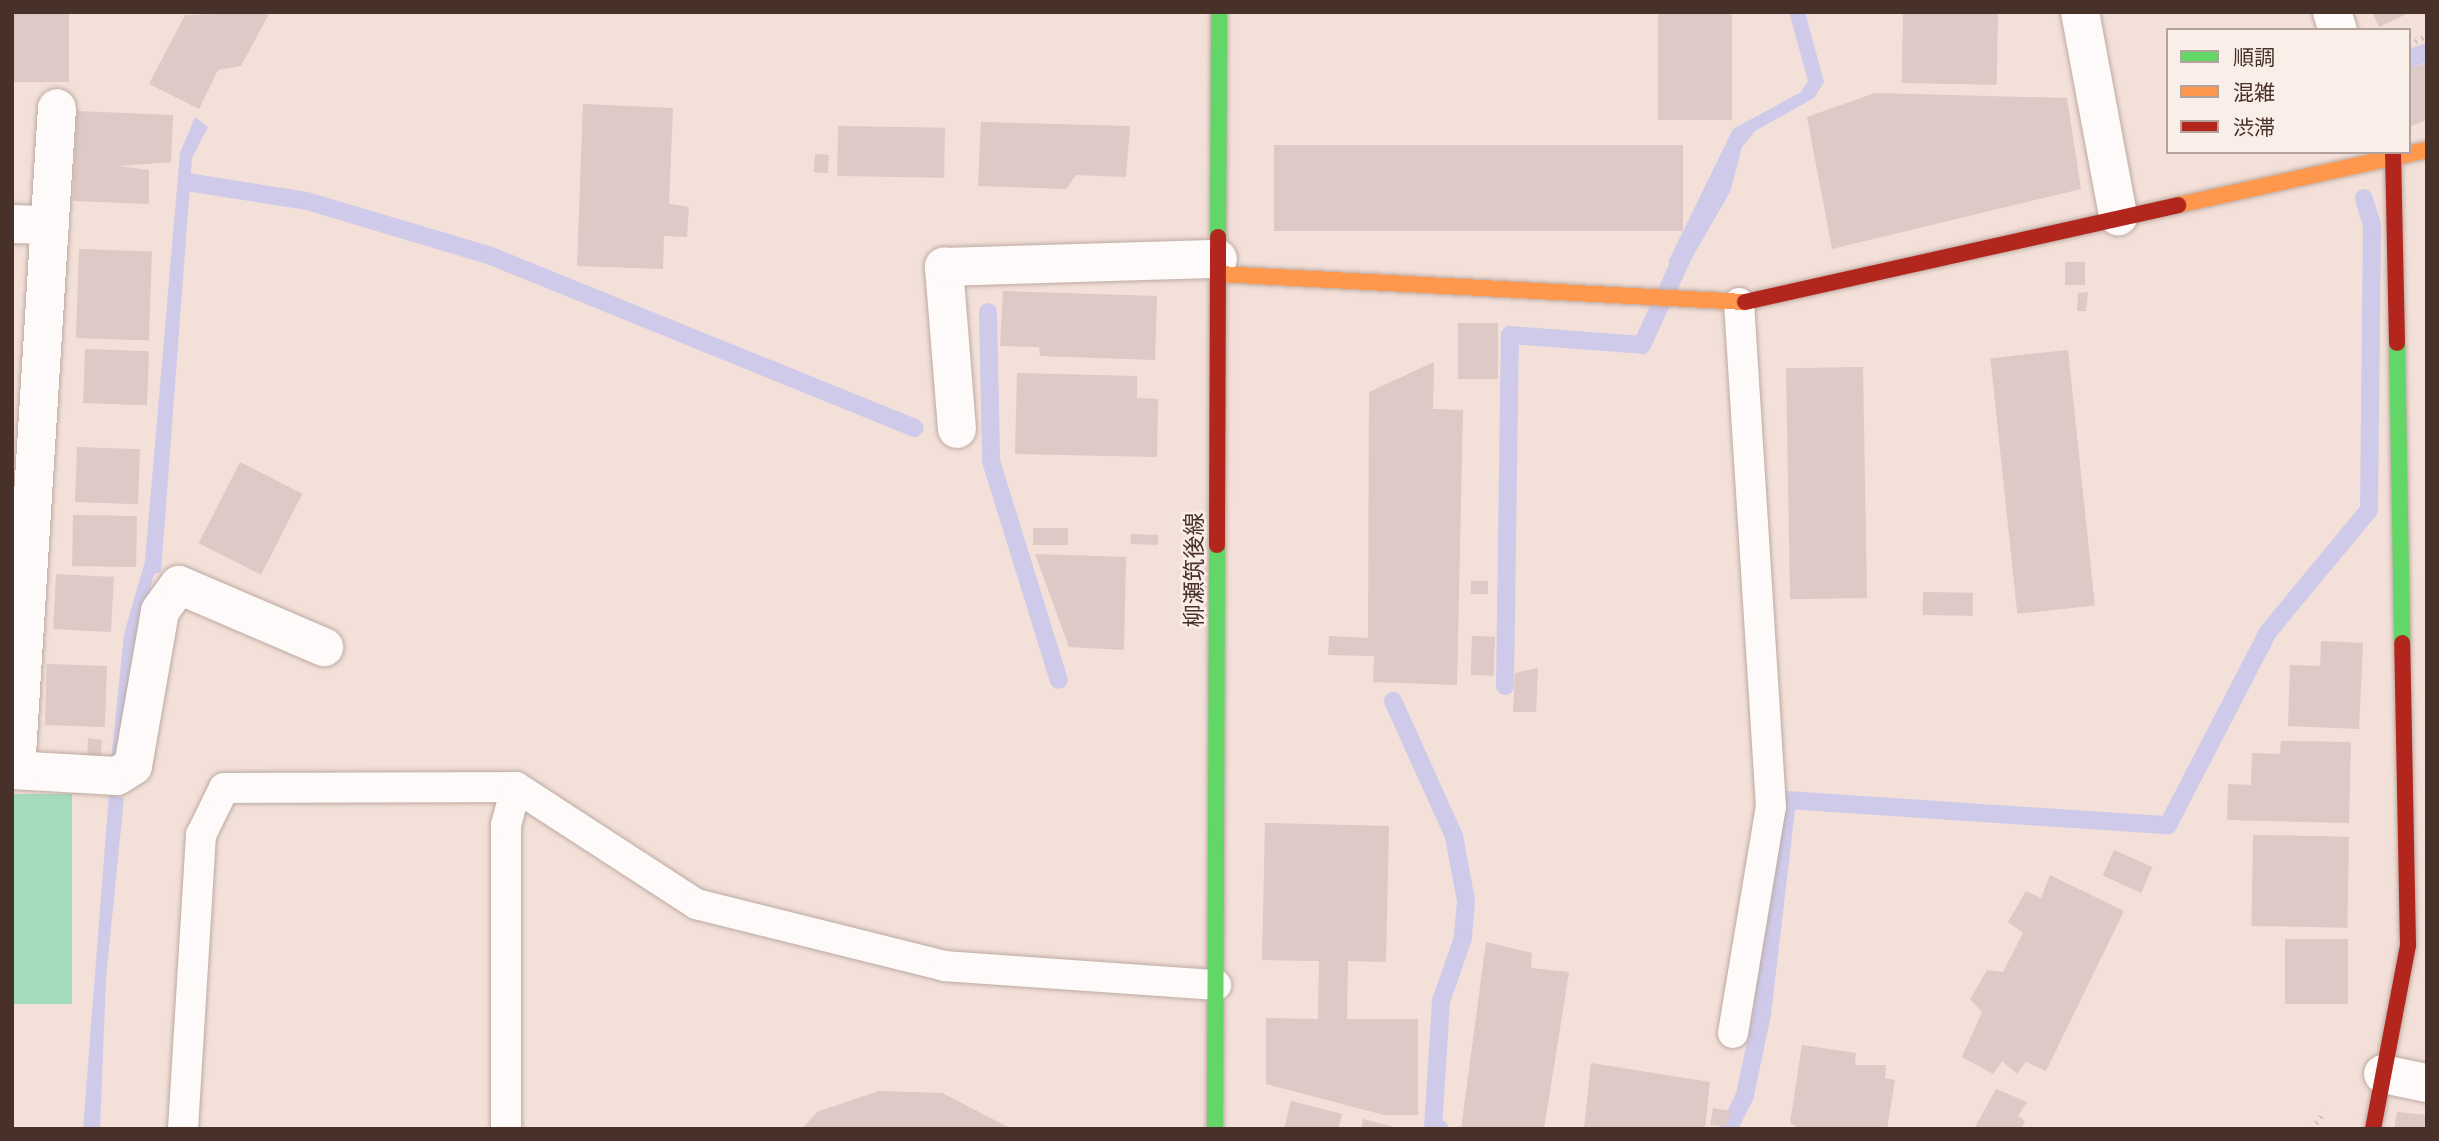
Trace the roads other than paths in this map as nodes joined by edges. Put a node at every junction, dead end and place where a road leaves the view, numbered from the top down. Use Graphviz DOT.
graph roads {
  1 [pos="1219,12"];
  2 [pos="2080,12"];
  3 [pos="57,108"];
  4 [pos="2394,155"];
  5 [pos="2118,216"];
  6 [pos="12,224"];
  7 [pos="50,225"];
  8 [pos="1219,267"];
  9 [pos="1739,303"];
  10 [pos="957,429"];
  11 [pos="23,501"];
  12 [pos="324,647"];
  13 [pos="14,770"];
  14 [pos="516,787"];
  15 [pos="2417,940"];
  16 [pos="1216,985"];
  17 [pos="1733,1033"];
  18 [pos="2383,1074"];
  19 [pos="2427,1083"];
  20 [pos="183,1129"];
  21 [pos="506,1129"];
  22 [pos="1215,1129"];
  23 [pos="2373,1129"];
  1 -- 8 [label="street, 柳瀬筑後線"];
  2 -- 5 [label="street"];
  3 -- 7 [label="street"];
  4 -- 5 [label="street"];
  4 -- 15 [label="street"];
  5 -- 9 [label="street"];
  6 -- 7 [label="street"];
  7 -- 11 [label="street"];
  8 -- 9 [label="street"];
  8 -- 10 [label="street"];
  8 -- 16 [label="street, 柳瀬筑後線"];
  9 -- 17 [label="lane"];
  11 -- 13 [label="street"];
  12 -- 13 [label="street"];
  14 -- 16 [label="lane"];
  14 -- 20 [label="lane"];
  14 -- 21 [label="lane"];
  15 -- 18 [label="street"];
  16 -- 22 [label="street, 柳瀬筑後線"];
  18 -- 19 [label="street"];
  18 -- 23 [label="street"];
}
